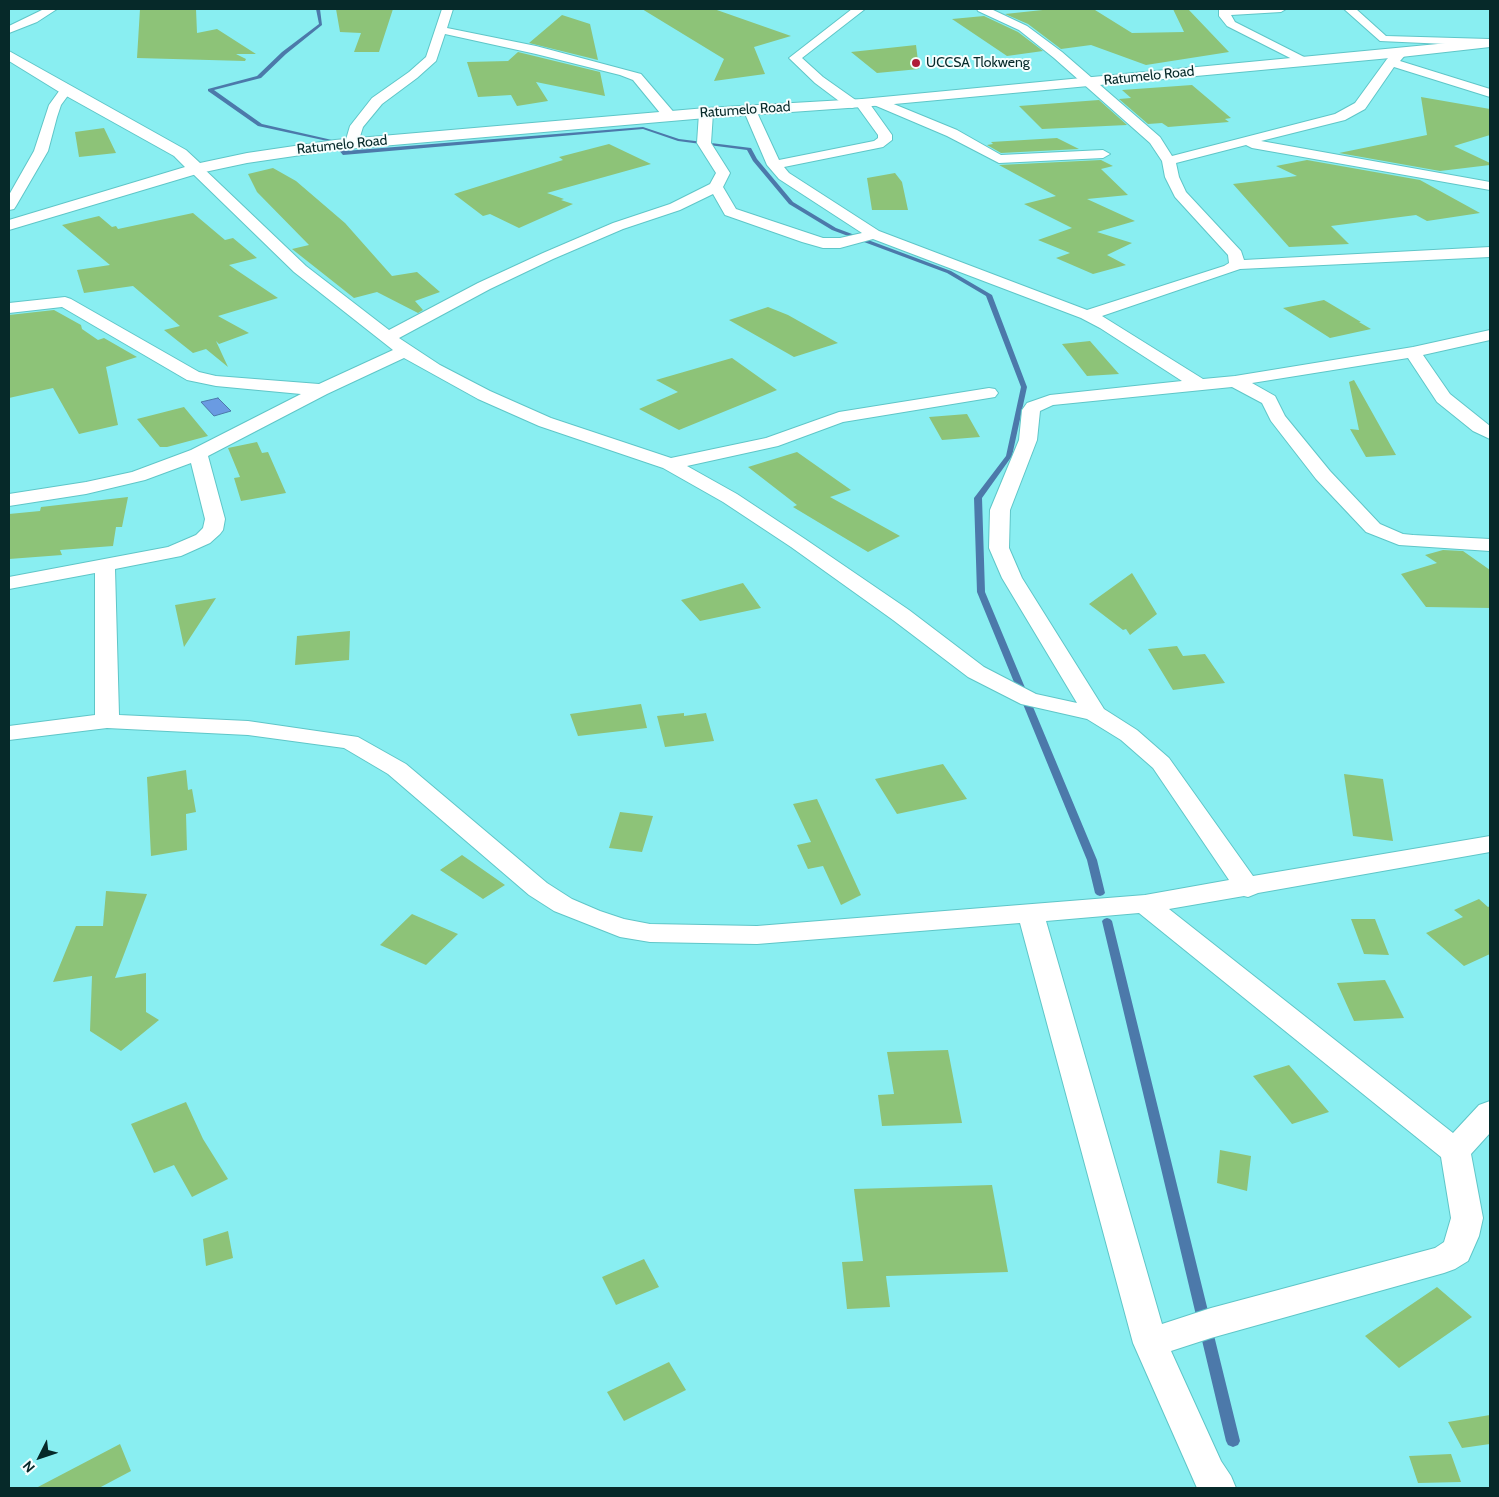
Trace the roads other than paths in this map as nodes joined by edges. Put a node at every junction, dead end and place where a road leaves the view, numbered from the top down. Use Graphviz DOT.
graph roads {
  1 [pos="51,9"];
  2 [pos="447,9"];
  3 [pos="859,9"];
  4 [pos="982,9"];
  5 [pos="1281,9"];
  6 [pos="1350,9"];
  7 [pos="1224,10"];
  8 [pos="9,30"];
  9 [pos="441,30"];
  10 [pos="1490,43"];
  11 [pos="9,55"];
  12 [pos="1396,58"];
  13 [pos="1306,61"];
  14 [pos="1088,82"];
  15 [pos="66,90"];
  16 [pos="1490,93"];
  17 [pos="879,102"];
  18 [pos="857,103"];
  19 [pos="749,109"];
  20 [pos="706,112"];
  21 [pos="670,116"];
  22 [pos="1243,142"];
  23 [pos="352,143"];
  24 [pos="1103,154"];
  25 [pos="1169,162"];
  26 [pos="774,165"];
  27 [pos="196,169"];
  28 [pos="1490,186"];
  29 [pos="716,188"];
  30 [pos="9,206"];
  31 [pos="675,207"];
  32 [pos="730,212"];
  33 [pos="9,226"];
  34 [pos="874,234"];
  35 [pos="1490,252"];
  36 [pos="1237,266"];
  37 [pos="9,308"];
  38 [pos="1087,314"];
  39 [pos="1490,335"];
  40 [pos="388,337"];
  41 [pos="406,351"];
  42 [pos="1413,352"];
  43 [pos="1235,381"];
  44 [pos="1200,385"];
  45 [pos="321,390"];
  46 [pos="989,394"];
  47 [pos="1490,434"];
  48 [pos="198,454"];
  49 [pos="670,464"];
  50 [pos="9,500"];
  51 [pos="1490,545"];
  52 [pos="105,566"];
  53 [pos="9,583"];
  54 [pos="1095,714"];
  55 [pos="107,721"];
  56 [pos="9,733"];
  57 [pos="1490,844"];
  58 [pos="1248,888"];
  59 [pos="1145,904"];
  60 [pos="1031,914"];
  61 [pos="1490,1113"];
  62 [pos="1454,1151"];
  63 [pos="1165,1338"];
  64 [pos="1218,1488"];
  1 -- 8 [label="street"];
  2 -- 9 [label="street"];
  3 -- 18 [label="street"];
  4 -- 14 [label="street"];
  5 -- 7 [label="street"];
  6 -- 10 [label="street"];
  7 -- 13 [label="street"];
  9 -- 21 [label="street"];
  9 -- 23 [label="street"];
  10 -- 12 [label="street, Ratumelo Road"];
  11 -- 15 [label="street"];
  12 -- 13 [label="street, Ratumelo Road"];
  12 -- 16 [label="street"];
  12 -- 22 [label="street"];
  13 -- 14 [label="street, Ratumelo Road"];
  14 -- 17 [label="street, Ratumelo Road"];
  14 -- 25 [label="street"];
  15 -- 27 [label="street"];
  15 -- 30 [label="street"];
  17 -- 18 [label="street, Ratumelo Road"];
  17 -- 24 [label="street"];
  18 -- 19 [label="street, Ratumelo Road"];
  18 -- 26 [label="street"];
  19 -- 20 [label="street, Ratumelo Road"];
  19 -- 26 [label="street"];
  20 -- 21 [label="street, Ratumelo Road"];
  20 -- 29 [label="street"];
  21 -- 23 [label="street, Ratumelo Road"];
  22 -- 25 [label="street"];
  22 -- 28 [label="street"];
  23 -- 27 [label="street, Ratumelo Road"];
  25 -- 36 [label="street"];
  26 -- 34 [label="street"];
  27 -- 33 [label="street, Ratumelo Road"];
  27 -- 40 [label="street"];
  29 -- 31 [label="street"];
  29 -- 32 [label="street"];
  31 -- 32 [label="street"];
  31 -- 40 [label="street"];
  32 -- 34 [label="street"];
  34 -- 38 [label="street"];
  35 -- 36 [label="street"];
  36 -- 38 [label="street"];
  37 -- 45 [label="street"];
  38 -- 44 [label="street"];
  39 -- 42 [label="street"];
  40 -- 41 [label="street"];
  41 -- 45 [label="street"];
  41 -- 49 [label="street"];
  42 -- 43 [label="street"];
  42 -- 47 [label="street"];
  43 -- 44 [label="street"];
  43 -- 51 [label="street"];
  44 -- 54 [label="street"];
  45 -- 48 [label="street"];
  46 -- 49 [label="street"];
  48 -- 50 [label="street"];
  48 -- 52 [label="street"];
  49 -- 54 [label="street"];
  52 -- 53 [label="street"];
  52 -- 55 [label="street"];
  54 -- 58 [label="street"];
  55 -- 56 [label="street"];
  55 -- 60 [label="street"];
  57 -- 58 [label="street"];
  58 -- 59 [label="street"];
  59 -- 60 [label="street"];
  59 -- 62 [label="street"];
  60 -- 63 [label="street"];
  61 -- 62 [label="street"];
  62 -- 63 [label="street"];
  63 -- 64 [label="street"];
}
